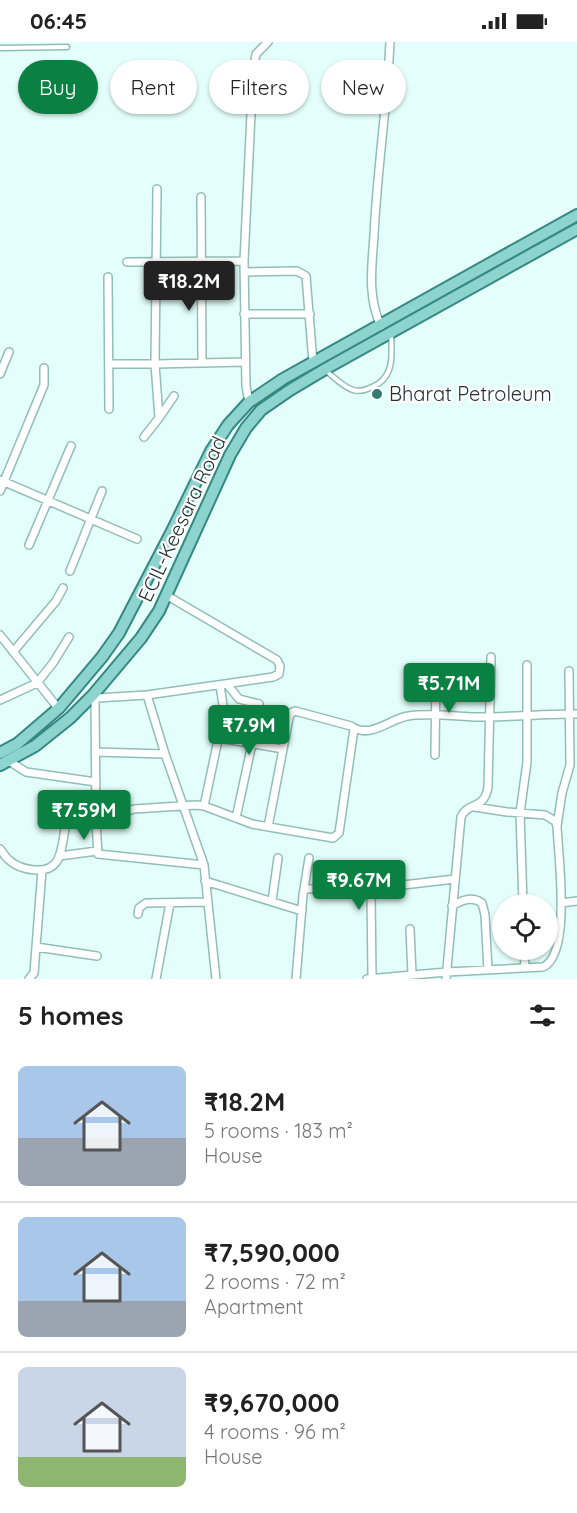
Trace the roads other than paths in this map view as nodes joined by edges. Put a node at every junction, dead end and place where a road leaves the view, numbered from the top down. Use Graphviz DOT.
graph roads {
  1 [pos="268,42"];
  2 [pos="390,42"];
  3 [pos="66,47"];
  4 [pos="0,48"];
  5 [pos="157,189"];
  6 [pos="201,197"];
  7 [pos="577,215"];
  8 [pos="577,230"];
  9 [pos="157,261"];
  10 [pos="201,261"];
  11 [pos="244,261"];
  12 [pos="127,262"];
  13 [pos="244,272"];
  14 [pos="108,277"];
  15 [pos="244,314"];
  16 [pos="310,314"];
  17 [pos="381,326"];
  18 [pos="391,333"];
  19 [pos="9,352"];
  20 [pos="245,362"];
  21 [pos="155,363"];
  22 [pos="202,363"];
  23 [pos="313,363"];
  24 [pos="109,364"];
  25 [pos="44,368"];
  26 [pos="324,370"];
  27 [pos="0,374"];
  28 [pos="174,396"];
  29 [pos="249,402"];
  30 [pos="109,409"];
  31 [pos="159,417"];
  32 [pos="144,437"];
  33 [pos="71,446"];
  34 [pos="2,481"];
  35 [pos="0,491"];
  36 [pos="102,491"];
  37 [pos="47,501"];
  38 [pos="91,520"];
  39 [pos="137,539"];
  40 [pos="29,546"];
  41 [pos="70,571"];
  42 [pos="63,588"];
  43 [pos="166,595"];
  44 [pos="0,635"];
  45 [pos="69,637"];
  46 [pos="13,652"];
  47 [pos="490,657"];
  48 [pos="527,665"];
  49 [pos="569,671"];
  50 [pos="436,674"];
  51 [pos="37,682"];
  52 [pos="223,685"];
  53 [pos="147,695"];
  54 [pos="95,697"];
  55 [pos="0,700"];
  56 [pos="259,704"];
  57 [pos="58,708"];
  58 [pos="574,714"];
  59 [pos="528,715"];
  60 [pos="436,716"];
  61 [pos="490,717"];
  62 [pos="354,729"];
  63 [pos="219,738"];
  64 [pos="252,744"];
  65 [pos="283,749"];
  66 [pos="95,752"];
  67 [pos="165,754"];
  68 [pos="435,755"];
  69 [pos="3,759"];
  70 [pos="96,782"];
  71 [pos="184,806"];
  72 [pos="204,806"];
  73 [pos="475,807"];
  74 [pos="520,813"];
  75 [pos="67,814"];
  76 [pos="236,818"];
  77 [pos="96,822"];
  78 [pos="557,826"];
  79 [pos="268,827"];
  80 [pos="0,849"];
  81 [pos="97,851"];
  82 [pos="59,856"];
  83 [pos="278,858"];
  84 [pos="309,858"];
  85 [pos="204,865"];
  86 [pos="42,870"];
  87 [pos="455,879"];
  88 [pos="205,881"];
  89 [pos="304,889"];
  90 [pos="368,889"];
  91 [pos="523,894"];
  92 [pos="272,901"];
  93 [pos="577,901"];
  94 [pos="207,902"];
  95 [pos="170,903"];
  96 [pos="561,903"];
  97 [pos="452,906"];
  98 [pos="302,910"];
  99 [pos="138,914"];
  100 [pos="410,930"];
  101 [pos="36,947"];
  102 [pos="97,956"];
  103 [pos="525,960"];
  104 [pos="525,968"];
  105 [pos="488,970"];
  106 [pos="412,974"];
  107 [pos="447,975"];
  108 [pos="369,978"];
  109 [pos="28,979"];
  110 [pos="156,979"];
  111 [pos="216,979"];
  112 [pos="296,979"];
  1 -- 11 [label="street"];
  2 -- 17 [label="street"];
  3 -- 4 [label="lane"];
  5 -- 9 [label="street"];
  6 -- 10 [label="street"];
  7 -- 17 [label="main road, ECIL-Keesara Road"];
  8 -- 18 [label="main road, ECIL-Keesara Road"];
  9 -- 10 [label="street"];
  9 -- 12 [label="street"];
  9 -- 21 [label="street"];
  10 -- 11 [label="street"];
  10 -- 22 [label="street"];
  11 -- 13 [label="street"];
  13 -- 15 [label="street"];
  13 -- 16 [label="street"];
  14 -- 24 [label="street"];
  15 -- 16 [label="street"];
  15 -- 20 [label="street"];
  16 -- 23 [label="street"];
  17 -- 23 [label="main road, ECIL-Keesara Road"];
  18 -- 26 [label="main road, ECIL-Keesara Road"];
  18 -- 26 [label="lane"];
  19 -- 27 [label="street"];
  20 -- 22 [label="street"];
  20 -- 29 [label="street"];
  21 -- 22 [label="street"];
  21 -- 24 [label="street"];
  21 -- 31 [label="street"];
  23 -- 26 [label="main road"];
  23 -- 29 [label="main road, ECIL-Keesara Road"];
  24 -- 30 [label="street"];
  25 -- 34 [label="street"];
  26 -- 43 [label="main road, ECIL-Keesara Road"];
  28 -- 31 [label="street"];
  29 -- 57 [label="main road, ECIL-Keesara Road"];
  31 -- 32 [label="street"];
  33 -- 37 [label="street"];
  34 -- 35 [label="street"];
  34 -- 37 [label="street"];
  36 -- 38 [label="street"];
  37 -- 38 [label="street"];
  37 -- 40 [label="street"];
  38 -- 39 [label="street"];
  38 -- 41 [label="street"];
  42 -- 46 [label="street"];
  43 -- 52 [label="street"];
  43 -- 54 [label="main road, ECIL-Keesara Road"];
  44 -- 46 [label="street"];
  45 -- 51 [label="street"];
  46 -- 51 [label="street"];
  47 -- 61 [label="street"];
  48 -- 59 [label="street"];
  49 -- 58 [label="street"];
  50 -- 60 [label="street"];
  51 -- 55 [label="street"];
  51 -- 57 [label="street"];
  52 -- 53 [label="street"];
  52 -- 56 [label="street"];
  52 -- 63 [label="street"];
  53 -- 54 [label="street"];
  53 -- 67 [label="street"];
  54 -- 66 [label="street"];
  54 -- 69 [label="main road, ECIL-Keesara Road"];
  57 -- 69 [label="main road, ECIL-Keesara Road"];
  58 -- 59 [label="street"];
  58 -- 78 [label="street"];
  59 -- 61 [label="street"];
  59 -- 74 [label="street"];
  60 -- 61 [label="street"];
  60 -- 62 [label="street"];
  60 -- 68 [label="street"];
  61 -- 73 [label="street"];
  62 -- 65 [label="street"];
  62 -- 79 [label="street"];
  63 -- 64 [label="street"];
  63 -- 72 [label="street"];
  64 -- 65 [label="street"];
  64 -- 76 [label="street"];
  65 -- 79 [label="street"];
  66 -- 67 [label="street"];
  66 -- 70 [label="street"];
  67 -- 71 [label="street"];
  69 -- 70 [label="street"];
  70 -- 77 [label="street"];
  71 -- 72 [label="street"];
  71 -- 77 [label="street"];
  71 -- 85 [label="street"];
  72 -- 76 [label="street"];
  73 -- 74 [label="street"];
  73 -- 87 [label="street"];
  74 -- 78 [label="street"];
  74 -- 91 [label="street"];
  75 -- 82 [label="street"];
  76 -- 79 [label="street"];
  77 -- 81 [label="street"];
  78 -- 96 [label="street"];
  80 -- 86 [label="street"];
  81 -- 82 [label="street"];
  81 -- 85 [label="street"];
  82 -- 86 [label="street"];
  83 -- 92 [label="street"];
  84 -- 89 [label="street"];
  85 -- 88 [label="street"];
  86 -- 101 [label="street"];
  87 -- 90 [label="street"];
  87 -- 97 [label="street"];
  88 -- 92 [label="street"];
  88 -- 94 [label="street"];
  89 -- 90 [label="street"];
  89 -- 98 [label="street"];
  90 -- 108 [label="street"];
  92 -- 98 [label="street"];
  93 -- 96 [label="street"];
  94 -- 95 [label="street"];
  94 -- 111 [label="street"];
  95 -- 99 [label="street"];
  95 -- 110 [label="street"];
  96 -- 104 [label="street"];
  97 -- 105 [label="street"];
  97 -- 107 [label="street"];
  98 -- 112 [label="street"];
  100 -- 106 [label="street"];
  101 -- 102 [label="street"];
  101 -- 109 [label="street"];
  103 -- 104 [label="street"];
  104 -- 105 [label="street"];
  105 -- 107 [label="street"];
  106 -- 107 [label="street"];
  106 -- 108 [label="street"];
}
